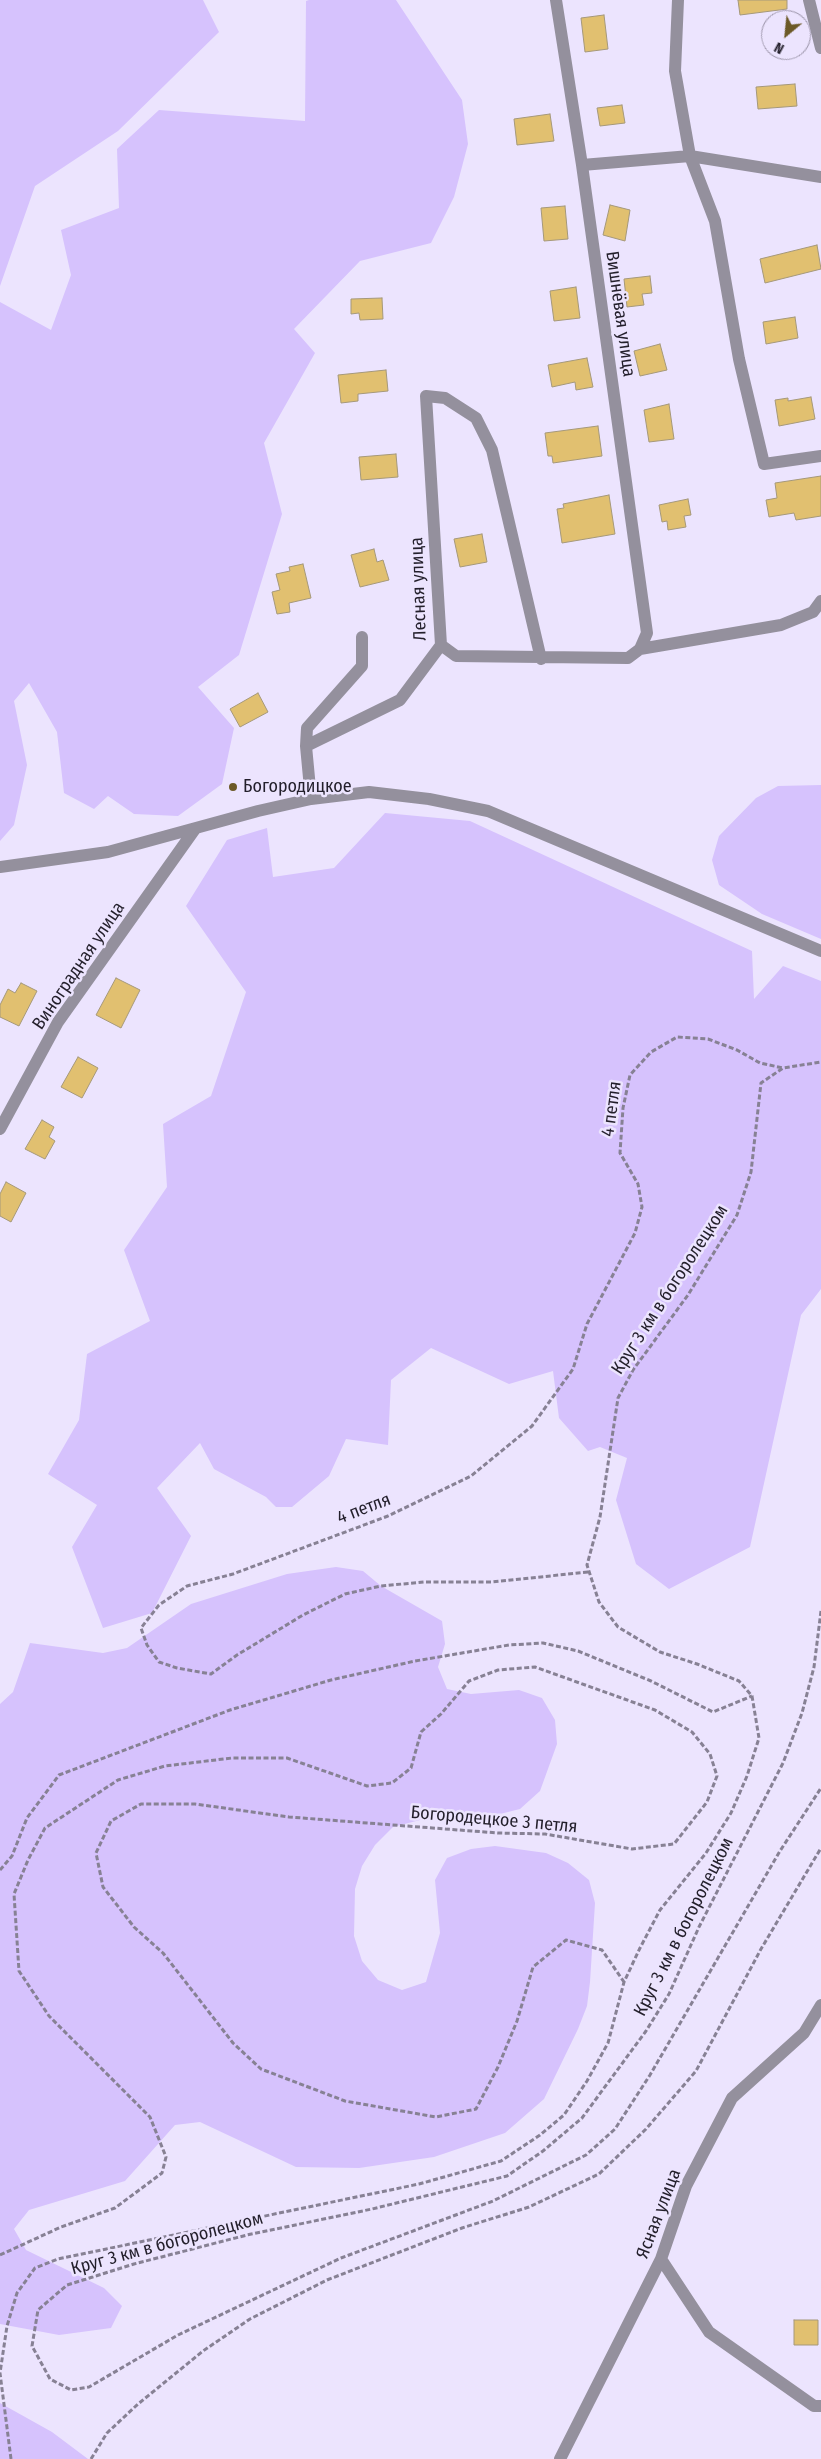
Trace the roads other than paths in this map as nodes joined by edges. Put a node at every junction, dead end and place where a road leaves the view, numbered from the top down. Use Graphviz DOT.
graph roads {
  1 [pos="556,0"];
  2 [pos="678,0"];
  3 [pos="809,0"];
  4 [pos="821,48"];
  5 [pos="690,156"];
  6 [pos="582,165"];
  7 [pos="821,177"];
  8 [pos="821,456"];
  9 [pos="821,601"];
  10 [pos="362,637"];
  11 [pos="441,645"];
  12 [pos="640,649"];
  13 [pos="541,658"];
  14 [pos="306,746"];
  15 [pos="311,799"];
  16 [pos="196,828"];
  17 [pos="0,867"];
  18 [pos="821,951"];
  19 [pos="0,1129"];
  20 [pos="821,2005"];
  21 [pos="661,2259"];
  22 [pos="821,2406"];
  23 [pos="562,2458"];
  1 -- 6 [label="street, Вишнёвая улица"];
  2 -- 5 [label="street"];
  3 -- 4 [label="street"];
  5 -- 6 [label="street"];
  5 -- 7 [label="street"];
  5 -- 8 [label="street"];
  6 -- 12 [label="street, Вишнёвая улица"];
  9 -- 12 [label="street"];
  10 -- 14 [label="street"];
  11 -- 13 [label="street"];
  11 -- 13 [label="street, Лесная улица"];
  11 -- 14 [label="street, Лесная улица"];
  12 -- 13 [label="street"];
  14 -- 15 [label="street"];
  15 -- 16 [label="street"];
  15 -- 18 [label="street"];
  16 -- 17 [label="street"];
  16 -- 19 [label="street, Виноградная улица"];
  20 -- 21 [label="street, Ясная улица"];
  21 -- 22 [label="street"];
  21 -- 23 [label="street, Ясная улица"];
}
